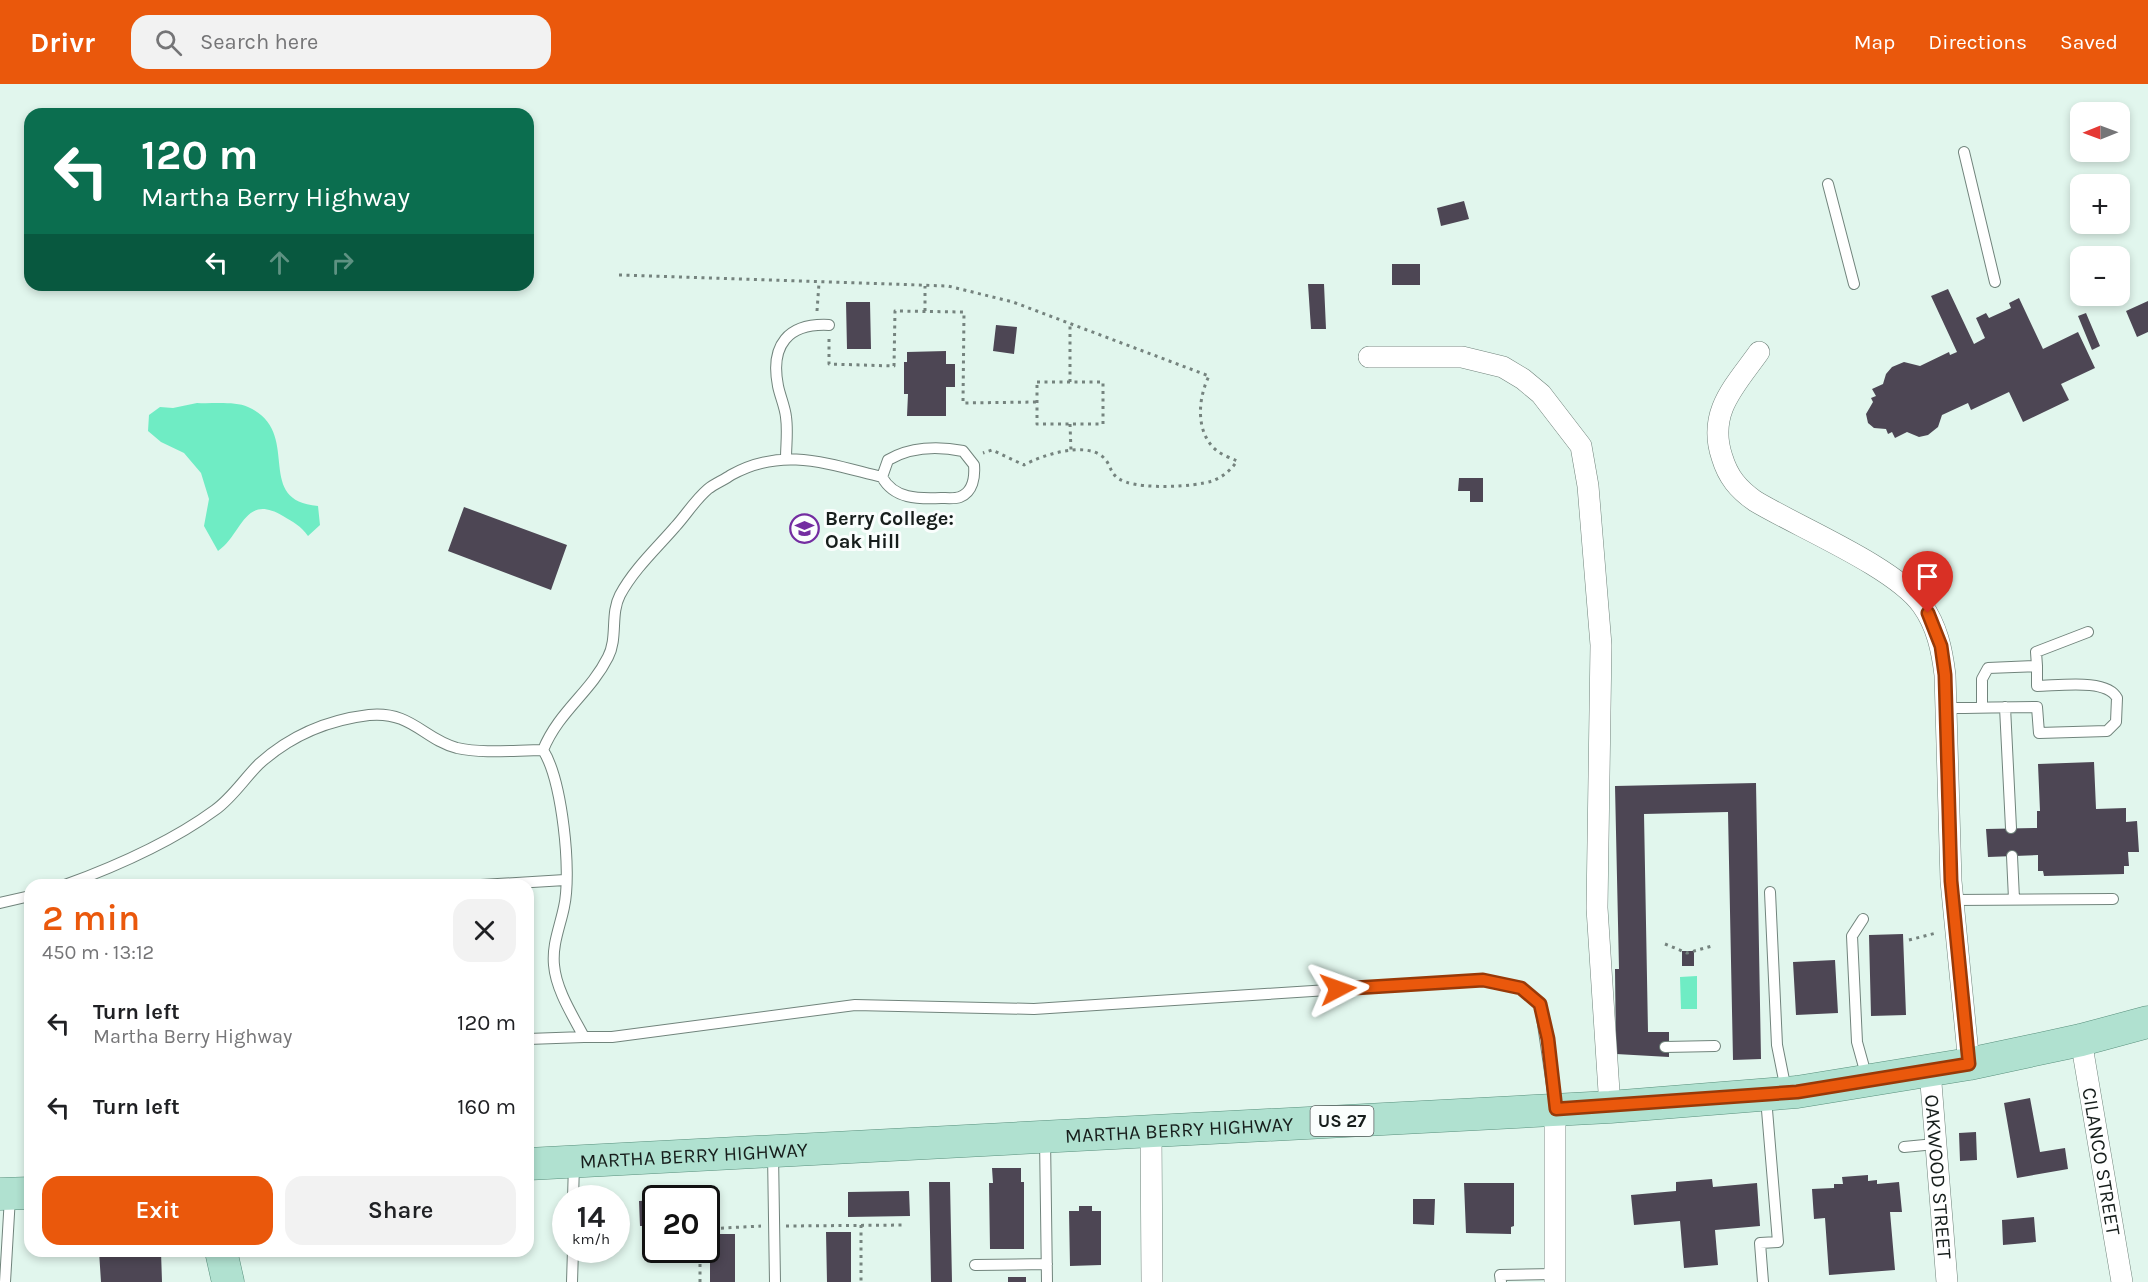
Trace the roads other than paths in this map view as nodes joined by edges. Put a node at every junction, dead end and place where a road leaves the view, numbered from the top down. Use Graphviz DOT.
graph roads {
  1 [pos="1964,152"];
  2 [pos="1828,184"];
  3 [pos="1995,282"];
  4 [pos="1854,284"];
  5 [pos="829,325"];
  6 [pos="1760,352"];
  7 [pos="1369,357"];
  8 [pos="786,459"];
  9 [pos="882,477"];
  10 [pos="2088,632"];
  11 [pos="2037,666"];
  12 [pos="2037,686"];
  13 [pos="1982,707"];
  14 [pos="2006,707"];
  15 [pos="2037,707"];
  16 [pos="1945,708"];
  17 [pos="543,750"];
  18 [pos="2011,828"];
  19 [pos="2012,856"];
  20 [pos="82,879"];
  21 [pos="565,880"];
  22 [pos="534,882"];
  23 [pos="1770,892"];
  24 [pos="24,897"];
  25 [pos="2014,899"];
  26 [pos="2113,899"];
  27 [pos="1953,900"];
  28 [pos="0,903"];
  29 [pos="1863,919"];
  30 [pos="2148,1022"];
  31 [pos="584,1037"];
  32 [pos="534,1039"];
  33 [pos="2082,1040"];
  34 [pos="1715,1046"];
  35 [pos="1665,1047"];
  36 [pos="1969,1064"];
  37 [pos="1930,1071"];
  38 [pos="1868,1082"];
  39 [pos="1776,1094"];
  40 [pos="1610,1107"];
  41 [pos="1556,1109"];
  42 [pos="1151,1131"];
  43 [pos="1045,1137"];
  44 [pos="1935,1144"];
  45 [pos="1904,1147"];
  46 [pos="773,1151"];
  47 [pos="574,1161"];
  48 [pos="534,1164"];
  49 [pos="573,1185"];
  50 [pos="13,1194"];
  51 [pos="222,1257"];
  52 [pos="573,1263"];
  53 [pos="1047,1264"];
  54 [pos="975,1265"];
  55 [pos="1555,1278"];
  56 [pos="5,1282"];
  57 [pos="228,1282"];
  58 [pos="572,1282"];
  59 [pos="775,1282"];
  60 [pos="1047,1282"];
  61 [pos="1152,1282"];
  62 [pos="1500,1282"];
  63 [pos="1763,1282"];
  64 [pos="1947,1282"];
  65 [pos="2122,1282"];
  1 -- 3 [label="lane"];
  2 -- 4 [label="lane"];
  5 -- 8 [label="lane"];
  6 -- 16 [label="street"];
  7 -- 40 [label="street"];
  8 -- 9 [label="lane"];
  8 -- 17 [label="lane"];
  9 -- 9 [label="lane"];
  10 -- 11 [label="lane"];
  11 -- 12 [label="lane"];
  11 -- 13 [label="lane"];
  12 -- 15 [label="lane"];
  12 -- 15 [label="lane"];
  13 -- 14 [label="lane"];
  13 -- 16 [label="lane"];
  14 -- 15 [label="lane"];
  14 -- 18 [label="lane"];
  16 -- 27 [label="street"];
  17 -- 20 [label="lane"];
  17 -- 21 [label="lane"];
  19 -- 25 [label="lane"];
  21 -- 22 [label="lane"];
  21 -- 31 [label="lane"];
  23 -- 39 [label="lane"];
  24 -- 28 [label="lane"];
  25 -- 26 [label="lane"];
  25 -- 27 [label="lane"];
  27 -- 36 [label="street"];
  29 -- 38 [label="lane"];
  30 -- 33 [label="main road, MARTHA BERRY HIGHWAY / US 27"];
  31 -- 32 [label="lane"];
  31 -- 41 [label="lane"];
  33 -- 36 [label="main road, MARTHA BERRY HIGHWAY / US 27"];
  33 -- 65 [label="street, CILANCO STREET"];
  34 -- 35 [label="lane"];
  36 -- 37 [label="main road, MARTHA BERRY HIGHWAY / US 27"];
  37 -- 38 [label="main road, MARTHA BERRY HIGHWAY / US 27"];
  37 -- 44 [label="street, OAKWOOD STREET"];
  38 -- 39 [label="main road, MARTHA BERRY HIGHWAY / US 27"];
  39 -- 40 [label="main road, MARTHA BERRY HIGHWAY / US 27"];
  39 -- 63 [label="lane"];
  40 -- 41 [label="main road, MARTHA BERRY HIGHWAY / US 27"];
  41 -- 42 [label="main road, MARTHA BERRY HIGHWAY / US 27"];
  41 -- 55 [label="street"];
  42 -- 43 [label="main road, MARTHA BERRY HIGHWAY / US 27"];
  42 -- 61 [label="street"];
  43 -- 46 [label="main road, MARTHA BERRY HIGHWAY / US 27"];
  43 -- 53 [label="lane"];
  44 -- 45 [label="lane"];
  44 -- 64 [label="street, OAKWOOD STREET"];
  46 -- 47 [label="main road, MARTHA BERRY HIGHWAY / US 27"];
  46 -- 59 [label="lane"];
  47 -- 48 [label="main road, MARTHA BERRY HIGHWAY / US 27"];
  47 -- 49 [label="lane"];
  50 -- 56 [label="lane"];
  51 -- 57 [label="main road"];
  52 -- 58 [label="lane"];
  53 -- 54 [label="lane"];
  53 -- 60 [label="lane"];
  55 -- 62 [label="lane"];
}
